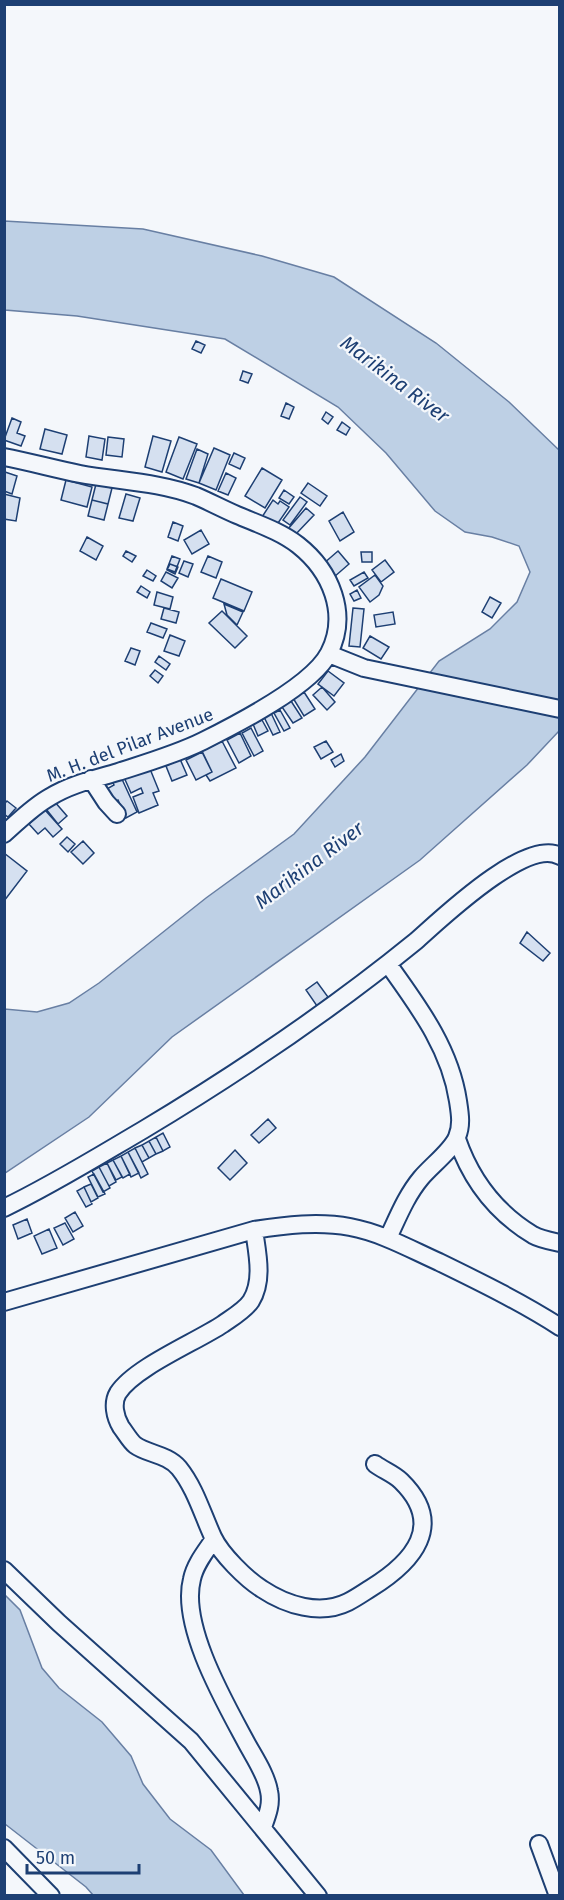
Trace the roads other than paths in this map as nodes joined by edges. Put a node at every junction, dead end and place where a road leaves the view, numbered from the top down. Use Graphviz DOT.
graph roads {
  1 [pos="4,457"];
  2 [pos="329,654"];
  3 [pos="560,709"];
  4 [pos="91,779"];
  5 [pos="117,814"];
  6 [pos="4,834"];
  7 [pos="560,856"];
  8 [pos="388,964"];
  9 [pos="457,1139"];
  10 [pos="4,1208"];
  11 [pos="254,1230"];
  12 [pos="388,1238"];
  13 [pos="560,1243"];
  14 [pos="4,1302"];
  15 [pos="560,1327"];
  16 [pos="375,1464"];
  17 [pos="214,1539"];
  18 [pos="5,1572"];
  19 [pos="263,1827"];
  20 [pos="538,1844"];
  21 [pos="4,1848"];
  22 [pos="51,1896"];
  23 [pos="318,1896"];
  24 [pos="558,1896"];
  1 -- 2 [label="street, M. H. del Pilar Avenue"];
  2 -- 3 [label="street"];
  2 -- 4 [label="street, M. H. del Pilar Avenue"];
  4 -- 5 [label="street"];
  4 -- 6 [label="street, M. H. del Pilar Avenue"];
  7 -- 8 [label="street"];
  8 -- 9 [label="street"];
  8 -- 10 [label="street"];
  9 -- 12 [label="street"];
  9 -- 13 [label="street"];
  11 -- 12 [label="street"];
  11 -- 14 [label="street"];
  11 -- 17 [label="street"];
  12 -- 15 [label="street"];
  16 -- 17 [label="street"];
  17 -- 19 [label="street"];
  18 -- 19 [label="street"];
  19 -- 23 [label="street"];
  20 -- 24 [label="street"];
  21 -- 22 [label="street"];
}
